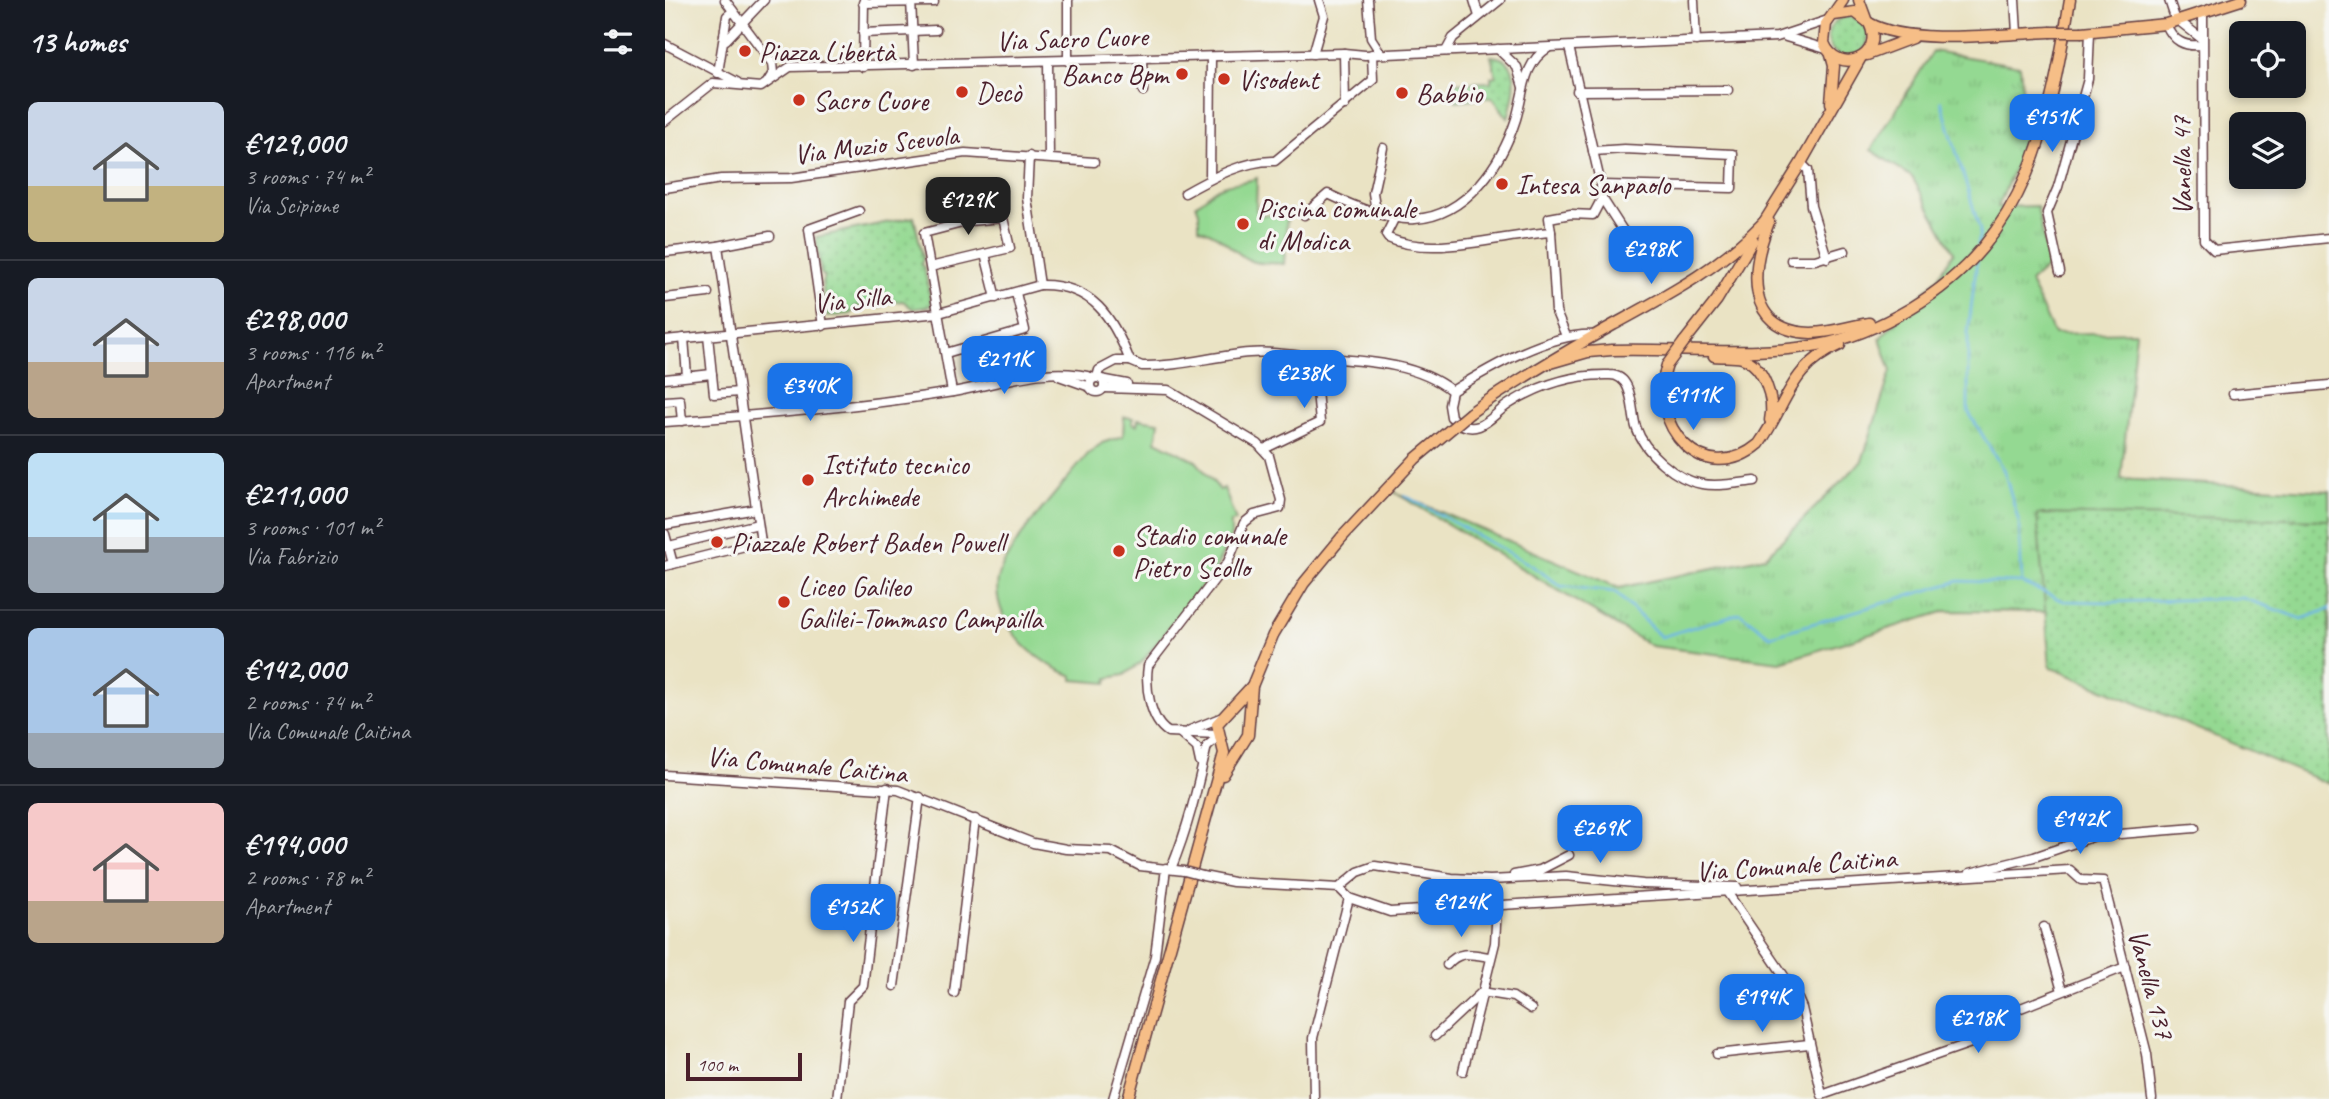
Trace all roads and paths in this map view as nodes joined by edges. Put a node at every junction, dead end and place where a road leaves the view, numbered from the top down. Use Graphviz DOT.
graph roads {
  1 [pos="725,0"];
  2 [pos="764,0"];
  3 [pos="1068,0"];
  4 [pos="1319,0"];
  5 [pos="1368,0"];
  6 [pos="1473,0"];
  7 [pos="1500,0"];
  8 [pos="1694,0"];
  9 [pos="1843,0"];
  10 [pos="1859,0"];
  11 [pos="2015,0"];
  12 [pos="2070,0"];
  13 [pos="2169,0"];
  14 [pos="2241,0"];
  15 [pos="911,1"];
  16 [pos="863,2"];
  17 [pos="934,2"];
  18 [pos="733,11"];
  19 [pos="2203,13"];
  20 [pos="1479,16"];
  21 [pos="1832,17"];
  22 [pos="1868,22"];
  23 [pos="2174,22"];
  24 [pos="743,25"];
  25 [pos="936,30"];
  26 [pos="912,31"];
  27 [pos="2086,32"];
  28 [pos="863,33"];
  29 [pos="2017,33"];
  30 [pos="1920,36"];
  31 [pos="1783,37"];
  32 [pos="1371,38"];
  33 [pos="725,41"];
  34 [pos="1696,41"];
  35 [pos="2202,42"];
  36 [pos="665,44"];
  37 [pos="1569,47"];
  38 [pos="1548,48"];
  39 [pos="1498,49"];
  40 [pos="1522,49"];
  41 [pos="1446,51"];
  42 [pos="1828,52"];
  43 [pos="1344,53"];
  44 [pos="1376,53"];
  45 [pos="1313,54"];
  46 [pos="1358,54"];
  47 [pos="1211,57"];
  48 [pos="1142,58"];
  49 [pos="1862,58"];
  50 [pos="1048,61"];
  51 [pos="1068,61"];
  52 [pos="914,65"];
  53 [pos="863,67"];
  54 [pos="1517,67"];
  55 [pos="1529,68"];
  56 [pos="715,71"];
  57 [pos="766,85"];
  58 [pos="744,86"];
  59 [pos="1523,90"];
  60 [pos="1728,90"];
  61 [pos="1143,91"];
  62 [pos="1577,91"];
  63 [pos="1345,105"];
  64 [pos="1829,111"];
  65 [pos="666,120"];
  66 [pos="1383,148"];
  67 [pos="1593,151"];
  68 [pos="1029,156"];
  69 [pos="1049,158"];
  70 [pos="1094,162"];
  71 [pos="1801,163"];
  72 [pos="1210,180"];
  73 [pos="1601,185"];
  74 [pos="665,188"];
  75 [pos="1185,193"];
  76 [pos="1602,198"];
  77 [pos="1775,207"];
  78 [pos="859,211"];
  79 [pos="1376,211"];
  80 [pos="1304,215"];
  81 [pos="1395,217"];
  82 [pos="1764,222"];
  83 [pos="1551,232"];
  84 [pos="770,236"];
  85 [pos="2329,238"];
  86 [pos="1638,243"];
  87 [pos="718,246"];
  88 [pos="1846,251"];
  89 [pos="665,252"];
  90 [pos="985,254"];
  91 [pos="1827,257"];
  92 [pos="1791,260"];
  93 [pos="930,267"];
  94 [pos="2060,272"];
  95 [pos="1040,285"];
  96 [pos="708,293"];
  97 [pos="1016,293"];
  98 [pos="665,298"];
  99 [pos="996,298"];
  100 [pos="939,313"];
  101 [pos="1887,321"];
  102 [pos="823,326"];
  103 [pos="731,333"];
  104 [pos="1596,335"];
  105 [pos="708,336"];
  106 [pos="1566,336"];
  107 [pos="684,338"];
  108 [pos="665,340"];
  109 [pos="1643,349"];
  110 [pos="946,353"];
  111 [pos="1320,357"];
  112 [pos="1130,361"];
  113 [pos="1550,363"];
  114 [pos="712,374"];
  115 [pos="1053,374"];
  116 [pos="687,376"];
  117 [pos="665,379"];
  118 [pos="1099,380"];
  119 [pos="2329,386"];
  120 [pos="1090,387"];
  121 [pos="1453,391"];
  122 [pos="739,392"];
  123 [pos="952,392"];
  124 [pos="2234,394"];
  125 [pos="665,401"];
  126 [pos="742,416"];
  127 [pos="683,421"];
  128 [pos="665,422"];
  129 [pos="1764,437"];
  130 [pos="1264,449"];
  131 [pos="1755,481"];
  132 [pos="756,504"];
  133 [pos="758,524"];
  134 [pos="665,525"];
  135 [pos="665,534"];
  136 [pos="667,547"];
  137 [pos="669,565"];
  138 [pos="1252,685"];
  139 [pos="1225,715"];
  140 [pos="1247,720"];
  141 [pos="1181,732"];
  142 [pos="1220,737"];
  143 [pos="1245,739"];
  144 [pos="665,775"];
  145 [pos="1201,780"];
  146 [pos="887,788"];
  147 [pos="1216,788"];
  148 [pos="920,797"];
  149 [pos="975,819"];
  150 [pos="2195,828"];
  151 [pos="1569,855"];
  152 [pos="1168,868"];
  153 [pos="1963,875"];
  154 [pos="1509,878"];
  155 [pos="1880,880"];
  156 [pos="2102,881"];
  157 [pos="1696,886"];
  158 [pos="1339,888"];
  159 [pos="1727,892"];
  160 [pos="1702,894"];
  161 [pos="1349,898"];
  162 [pos="1497,906"];
  163 [pos="2044,927"];
  164 [pos="1489,957"];
  165 [pos="1447,965"];
  166 [pos="2125,967"];
  167 [pos="894,986"];
  168 [pos="2062,991"];
  169 [pos="1482,992"];
  170 [pos="954,993"];
  171 [pos="1531,1009"];
  172 [pos="1435,1036"];
  173 [pos="1809,1044"];
  174 [pos="1717,1054"];
  175 [pos="1462,1071"];
  176 [pos="1825,1096"];
  177 [pos="837,1099"];
  178 [pos="1113,1099"];
  179 [pos="1128,1099"];
  180 [pos="1314,1099"];
  181 [pos="2152,1099"];
  1 -- 18 [label="street"];
  2 -- 24 [label="street"];
  3 -- 51 [label="street"];
  4 -- 45 [label="street"];
  5 -- 32 [label="street"];
  6 -- 20 [label="street"];
  7 -- 20 [label="street"];
  8 -- 34 [label="street"];
  9 -- 21 [label="main road"];
  10 -- 22 [label="main road"];
  11 -- 29 [label="street"];
  12 -- 101 [label="main road"];
  13 -- 23 [label="street"];
  14 -- 19 [label="main road"];
  15 -- 16 [label="street"];
  15 -- 17 [label="street"];
  15 -- 26 [label="street"];
  16 -- 28 [label="street"];
  18 -- 24 [label="street"];
  18 -- 33 [label="street"];
  19 -- 23 [label="main road"];
  19 -- 35 [label="street"];
  20 -- 41 [label="street"];
  21 -- 22 [label="main road"];
  21 -- 31 [label="street"];
  21 -- 42 [label="main road"];
  22 -- 30 [label="main road"];
  22 -- 49 [label="main road"];
  23 -- 27 [label="main road"];
  23 -- 35 [label="street"];
  23 -- 35 [label="street"];
  24 -- 33 [label="street"];
  24 -- 57 [label="street"];
  25 -- 26 [label="street"];
  26 -- 28 [label="street"];
  26 -- 52 [label="street"];
  27 -- 29 [label="main road, bridge"];
  27 -- 94 [label="street"];
  28 -- 53 [label="street"];
  29 -- 30 [label="main road"];
  30 -- 49 [label="main road"];
  31 -- 34 [label="street"];
  31 -- 42 [label="street"];
  32 -- 44 [label="street"];
  32 -- 46 [label="street"];
  33 -- 56 [label="street"];
  34 -- 37 [label="street"];
  35 -- 85 [label="street, Vanella 47"];
  36 -- 56 [label="street"];
  37 -- 38 [label="street"];
  37 -- 62 [label="street"];
  38 -- 40 [label="street"];
  38 -- 55 [label="street"];
  39 -- 40 [label="street"];
  39 -- 41 [label="street"];
  39 -- 54 [label="street"];
  40 -- 54 [label="street"];
  40 -- 55 [label="street"];
  41 -- 44 [label="street"];
  42 -- 49 [label="main road"];
  42 -- 64 [label="main road"];
  43 -- 45 [label="street, Via Sacro Cuore"];
  43 -- 46 [label="street, Via Sacro Cuore"];
  43 -- 63 [label="street"];
  44 -- 46 [label="street, Via Sacro Cuore"];
  44 -- 63 [label="street"];
  45 -- 47 [label="street, Via Sacro Cuore"];
  47 -- 48 [label="street, Via Sacro Cuore"];
  47 -- 72 [label="street"];
  48 -- 51 [label="street, Via Sacro Cuore"];
  48 -- 61 [label="street"];
  49 -- 64 [label="main road"];
  50 -- 51 [label="street, Via Sacro Cuore"];
  50 -- 52 [label="street, Via Sacro Cuore"];
  50 -- 69 [label="street"];
  52 -- 53 [label="street, Via Sacro Cuore"];
  53 -- 57 [label="street, Via Sacro Cuore"];
  54 -- 59 [label="street"];
  55 -- 59 [label="street"];
  56 -- 58 [label="street"];
  57 -- 58 [label="street"];
  58 -- 65 [label="street"];
  59 -- 81 [label="street"];
  60 -- 62 [label="street"];
  62 -- 67 [label="street"];
  63 -- 72 [label="street"];
  64 -- 71 [label="main road"];
  66 -- 79 [label="street"];
  67 -- 73 [label="street"];
  67 -- 73 [label="street"];
  68 -- 69 [label="street, Via Muzio Scevola"];
  68 -- 74 [label="street, Via Muzio Scevola"];
  68 -- 95 [label="street"];
  69 -- 70 [label="street, Via Muzio Scevola"];
  71 -- 77 [label="main road"];
  71 -- 91 [label="street"];
  72 -- 75 [label="street"];
  73 -- 76 [label="street"];
  76 -- 83 [label="street"];
  76 -- 86 [label="street"];
  77 -- 82 [label="main road"];
  77 -- 101 [label="main road"];
  78 -- 102 [label="street"];
  79 -- 80 [label="street"];
  79 -- 81 [label="street"];
  81 -- 83 [label="street"];
  82 -- 104 [label="main road"];
  82 -- 129 [label="main road, bridge"];
  83 -- 106 [label="street"];
  84 -- 87 [label="street"];
  87 -- 89 [label="street"];
  87 -- 103 [label="street"];
  88 -- 91 [label="street"];
  90 -- 93 [label="street"];
  90 -- 93 [label="street"];
  90 -- 99 [label="street"];
  91 -- 92 [label="street"];
  93 -- 100 [label="street"];
  95 -- 97 [label="street, Via Silla"];
  95 -- 112 [label="street"];
  96 -- 98 [label="street"];
  97 -- 99 [label="street, Via Silla"];
  97 -- 110 [label="street"];
  99 -- 100 [label="street, Via Silla"];
  100 -- 102 [label="street, Via Silla"];
  100 -- 110 [label="street"];
  101 -- 109 [label="main road"];
  101 -- 129 [label="main road"];
  102 -- 103 [label="street, Via Silla"];
  103 -- 105 [label="street, Via Silla"];
  103 -- 122 [label="street"];
  104 -- 106 [label="street"];
  104 -- 113 [label="main road"];
  105 -- 107 [label="street, Via Silla"];
  105 -- 114 [label="street"];
  106 -- 121 [label="street"];
  107 -- 108 [label="street, Via Silla"];
  107 -- 116 [label="street"];
  109 -- 113 [label="main road"];
  109 -- 129 [label="main road"];
  110 -- 123 [label="street"];
  111 -- 112 [label="street"];
  111 -- 121 [label="street"];
  111 -- 130 [label="street"];
  112 -- 118 [label="street"];
  113 -- 138 [label="main road, bridge"];
  114 -- 116 [label="street"];
  114 -- 122 [label="street"];
  115 -- 118 [label="street"];
  115 -- 120 [label="street"];
  115 -- 123 [label="street"];
  116 -- 117 [label="street"];
  118 -- 120 [label="street"];
  118 -- 120 [label="street"];
  118 -- 130 [label="street"];
  119 -- 124 [label="street"];
  121 -- 131 [label="street"];
  122 -- 126 [label="street"];
  123 -- 126 [label="street"];
  125 -- 127 [label="street"];
  126 -- 127 [label="street"];
  126 -- 132 [label="street"];
  127 -- 128 [label="street"];
  130 -- 141 [label="street"];
  132 -- 133 [label="street"];
  132 -- 134 [label="street"];
  133 -- 136 [label="street"];
  133 -- 137 [label="street"];
  135 -- 136 [label="street"];
  136 -- 137 [label="street"];
  138 -- 139 [label="main road"];
  138 -- 140 [label="main road"];
  139 -- 140 [label="main road"];
  139 -- 141 [label="street"];
  139 -- 142 [label="main road"];
  140 -- 143 [label="main road"];
  141 -- 142 [label="street"];
  141 -- 145 [label="street"];
  142 -- 143 [label="main road"];
  142 -- 145 [label="street"];
  142 -- 147 [label="main road"];
  143 -- 147 [label="main road"];
  144 -- 146 [label="street, Via Comunale Caitina"];
  145 -- 152 [label="street"];
  146 -- 148 [label="street, Via Comunale Caitina"];
  146 -- 177 [label="street"];
  147 -- 179 [label="main road"];
  148 -- 149 [label="street, Via Comunale Caitina"];
  148 -- 167 [label="street"];
  149 -- 152 [label="street, Via Comunale Caitina"];
  149 -- 170 [label="street"];
  150 -- 153 [label="street"];
  151 -- 154 [label="street"];
  152 -- 158 [label="street, Via Comunale Caitina, bridge"];
  152 -- 178 [label="street"];
  153 -- 155 [label="street, Via Comunale Caitina"];
  153 -- 156 [label="street, Via Comunale Caitina"];
  154 -- 157 [label="street"];
  154 -- 158 [label="street"];
  155 -- 157 [label="street"];
  155 -- 159 [label="street, Via Comunale Caitina"];
  156 -- 166 [label="street, Vanella 137"];
  157 -- 160 [label="street"];
  158 -- 161 [label="street, Via Comunale Caitina"];
  159 -- 160 [label="street, Via Comunale Caitina"];
  159 -- 173 [label="street"];
  160 -- 162 [label="street, Via Comunale Caitina"];
  161 -- 162 [label="street, Via Comunale Caitina"];
  161 -- 180 [label="street"];
  162 -- 164 [label="street"];
  163 -- 168 [label="street"];
  164 -- 165 [label="street"];
  164 -- 169 [label="street"];
  166 -- 168 [label="street"];
  166 -- 181 [label="street, Vanella 137"];
  168 -- 176 [label="street"];
  169 -- 171 [label="street"];
  169 -- 172 [label="street"];
  169 -- 175 [label="street"];
  173 -- 174 [label="street"];
  173 -- 176 [label="street"];
}
